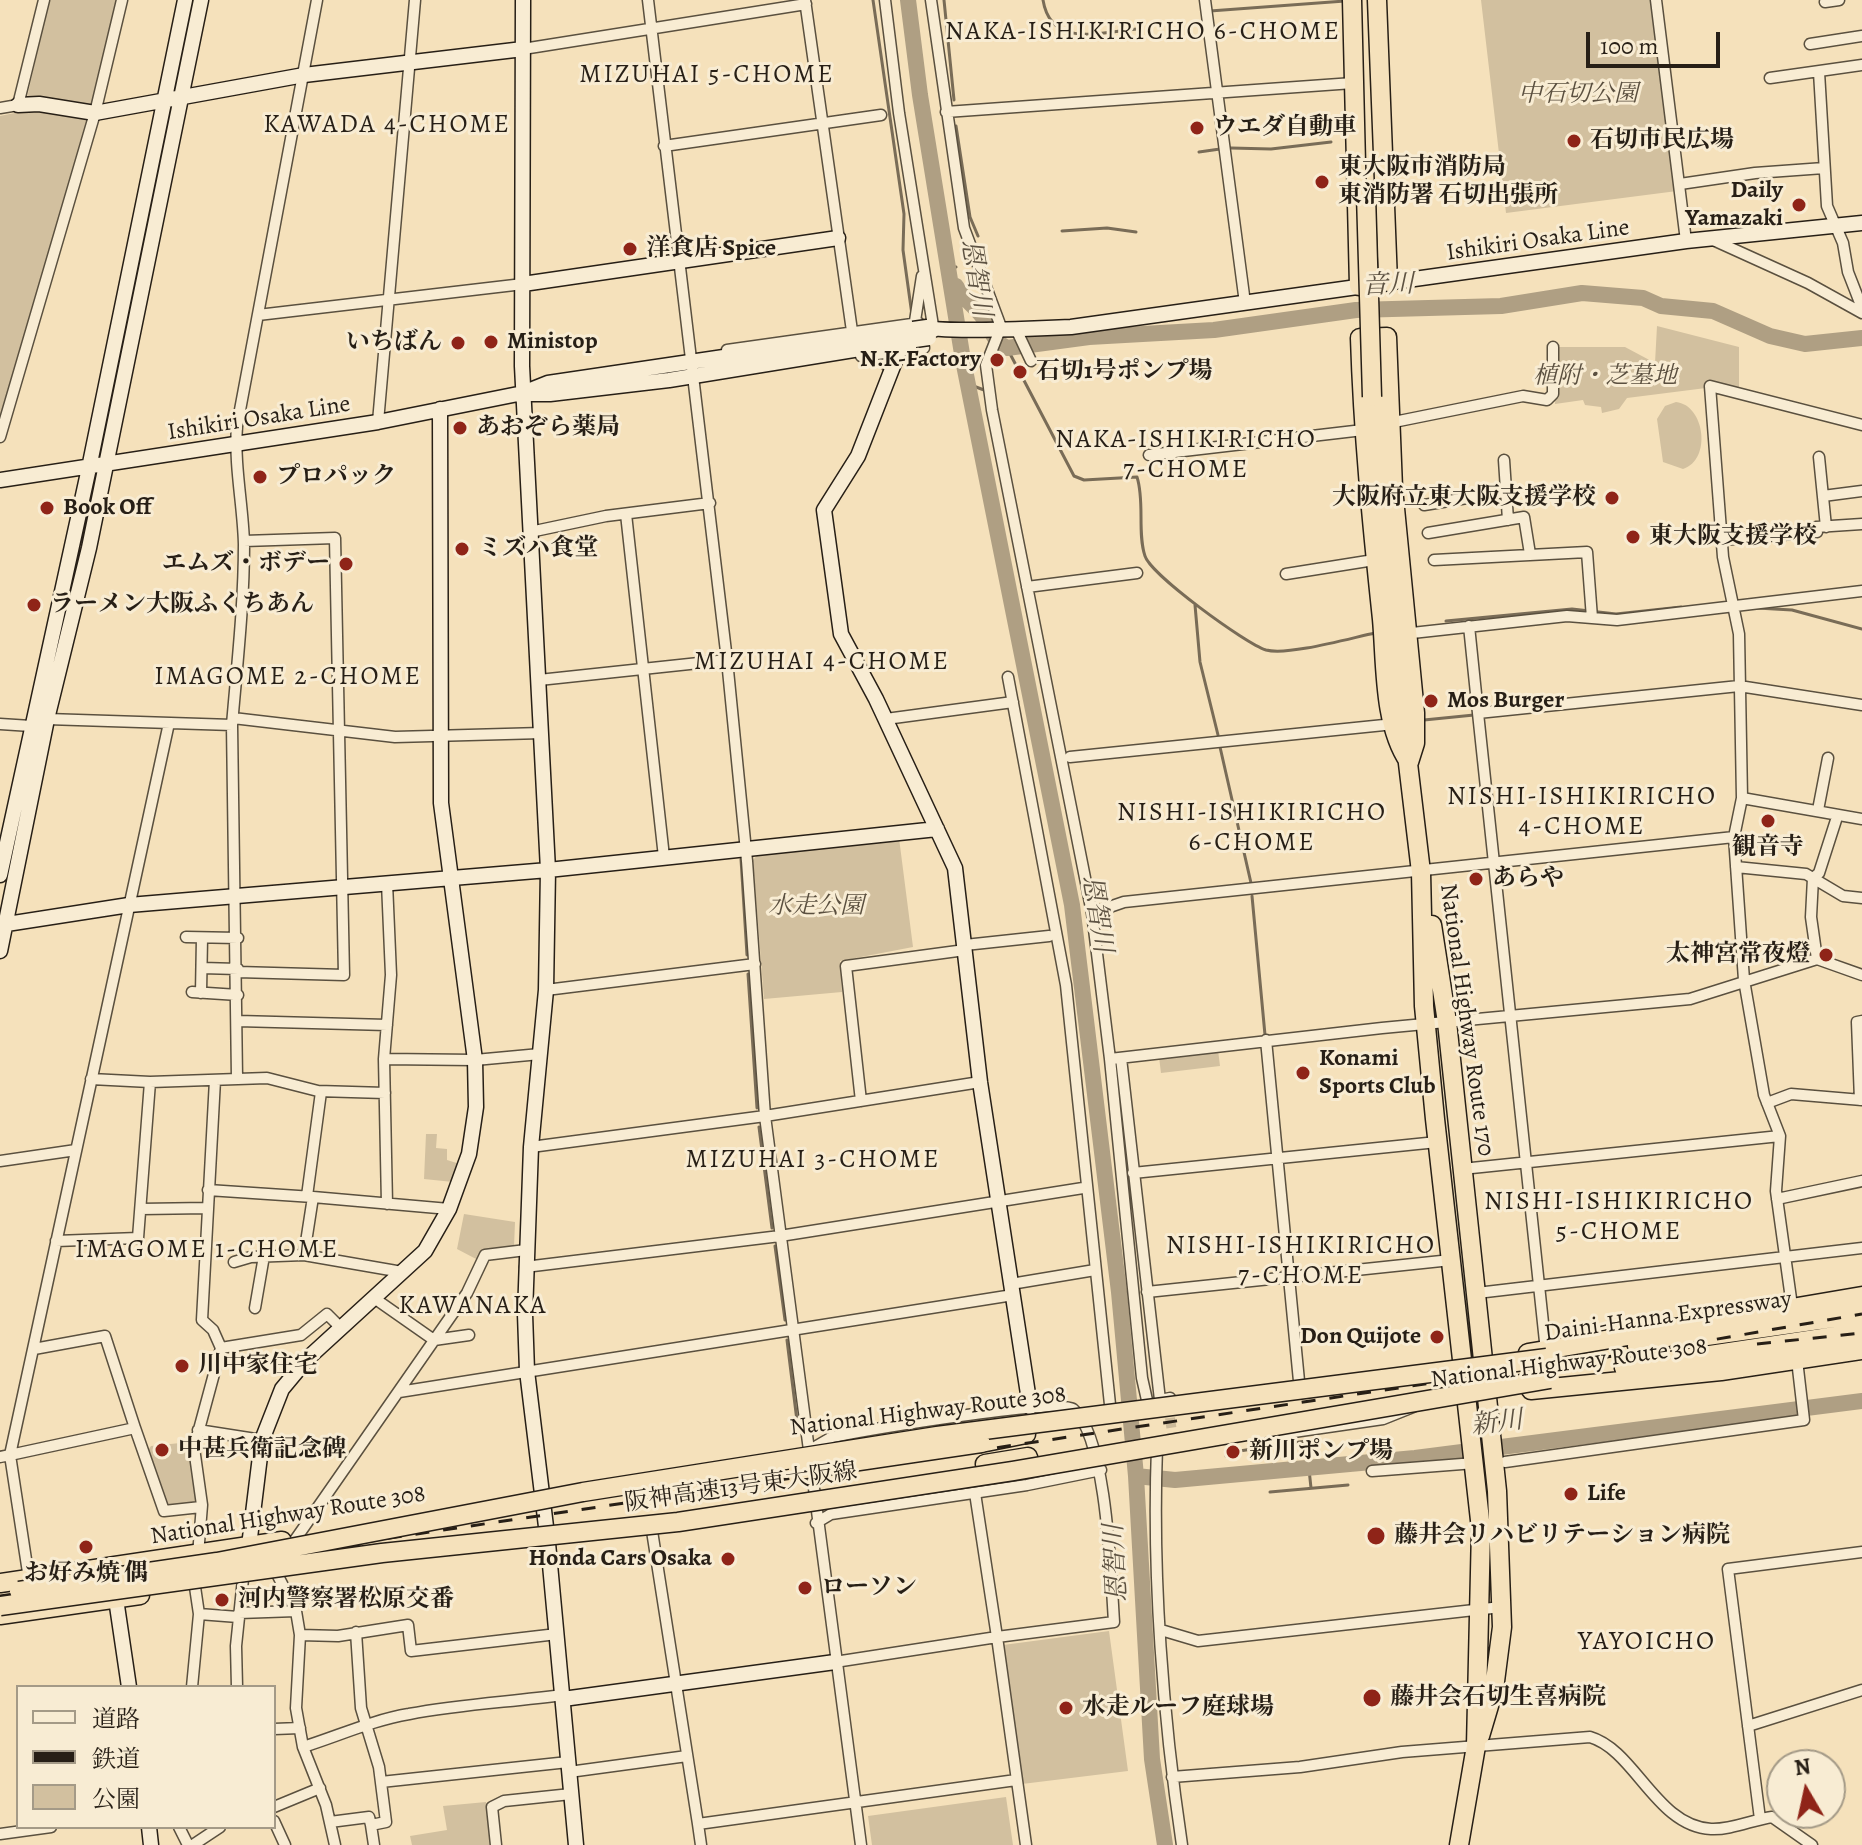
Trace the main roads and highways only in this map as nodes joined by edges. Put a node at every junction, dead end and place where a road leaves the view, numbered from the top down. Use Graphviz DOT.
graph roads {
  1 [pos="1352,0"];
  2 [pos="1360,0"];
  3 [pos="1369,0"];
  4 [pos="1377,0"];
  5 [pos="1370,195"];
  6 [pos="1388,282"];
  7 [pos="1359,286"];
  8 [pos="1376,396"];
  9 [pos="1404,634"];
  10 [pos="1400,724"];
  11 [pos="1409,762"];
  12 [pos="1421,872"];
  13 [pos="1862,1296"];
  14 [pos="1862,1312"];
  15 [pos="1807,1331"];
  16 [pos="1862,1335"];
  17 [pos="1596,1342"];
  18 [pos="1862,1350"];
  19 [pos="1477,1365"];
  20 [pos="1599,1381"];
  21 [pos="1481,1394"];
  22 [pos="1026,1421"];
  23 [pos="1158,1446"];
  24 [pos="1029,1464"];
  25 [pos="418,1525"];
  26 [pos="382,1553"];
  27 [pos="0,1583"];
  28 [pos="0,1594"];
  29 [pos="0,1606"];
  30 [pos="0,1615"];
  31 [pos="1476,1746"];
  32 [pos="1459,1845"];
  1 -- 7 [label="highway"];
  2 -- 5 [label="highway"];
  3 -- 5 [label="highway"];
  4 -- 6 [label="highway"];
  5 -- 8 [label="highway"];
  8 -- 9 [label="highway"];
  8 -- 10 [label="highway"];
  9 -- 10 [label="highway"];
  9 -- 10 [label="highway"];
  9 -- 11 [label="highway"];
  10 -- 11 [label="highway"];
  11 -- 12 [label="highway, National Highway Route 170"];
  12 -- 19 [label="highway, National Highway Route 170"];
  12 -- 19 [label="highway, National Highway Route 170"];
  13 -- 17 [label="highway, National Highway Route 308"];
  14 -- 15 [label="highway, Daini-Hanna Expressway"];
  14 -- 17 [label="highway"];
  15 -- 16 [label="highway, Daini-Hanna Expressway"];
  15 -- 19 [label="highway, Daini-Hanna Expressway, bridge"];
  15 -- 21 [label="highway, Daini-Hanna Expressway, bridge"];
  16 -- 20 [label="highway"];
  17 -- 19 [label="highway, National Highway Route 308"];
  18 -- 20 [label="highway, National Highway Route 308"];
  19 -- 21 [label="highway, National Highway Route 170"];
  19 -- 22 [label="highway, National Highway Route 308"];
  19 -- 25 [label="highway, 阪神高速13号東大阪線, bridge"];
  20 -- 21 [label="highway, National Highway Route 308"];
  21 -- 23 [label="highway, National Highway Route 308"];
  21 -- 23 [label="highway"];
  21 -- 26 [label="highway, 阪神高速13号東大阪線, bridge"];
  21 -- 31 [label="highway, National Highway Route 170"];
  21 -- 31 [label="highway, National Highway Route 170"];
  22 -- 25 [label="highway, bridge"];
  22 -- 27 [label="highway, National Highway Route 308"];
  23 -- 24 [label="highway, National Highway Route 308, bridge"];
  24 -- 26 [label="highway, bridge"];
  24 -- 30 [label="highway, National Highway Route 308"];
  25 -- 28 [label="highway, 阪神高速13号東大阪線, bridge"];
  26 -- 29 [label="highway, 阪神高速13号東大阪線, bridge"];
  31 -- 32 [label="highway, National Highway Route 170"];
}
